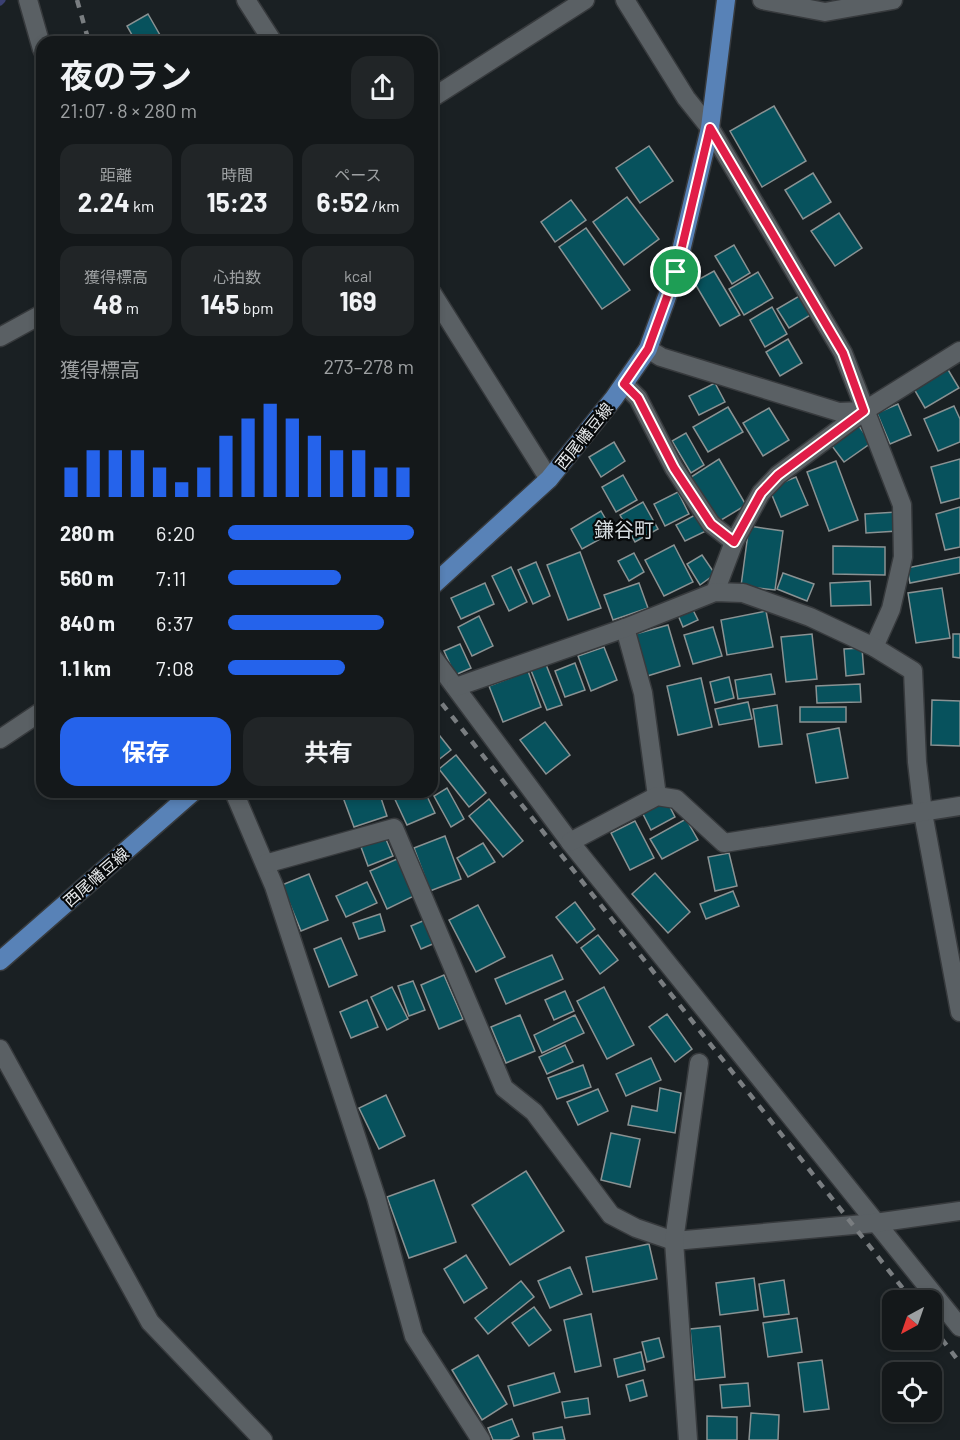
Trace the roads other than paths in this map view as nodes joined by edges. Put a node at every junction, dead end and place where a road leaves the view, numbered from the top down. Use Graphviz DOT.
graph roads {
  1 [pos="28,0"];
  2 [pos="246,0"];
  3 [pos="585,0"];
  4 [pos="625,0"];
  5 [pos="726,0"];
  6 [pos="762,0"];
  7 [pos="893,0"];
  8 [pos="38,36"];
  9 [pos="269,36"];
  10 [pos="438,94"];
  11 [pos="710,128"];
  12 [pos="438,303"];
  13 [pos="36,317"];
  14 [pos="0,337"];
  15 [pos="648,349"];
  16 [pos="960,351"];
  17 [pos="624,384"];
  18 [pos="864,411"];
  19 [pos="549,479"];
  20 [pos="734,542"];
  21 [pos="438,581"];
  22 [pos="715,592"];
  23 [pos="625,628"];
  24 [pos="873,647"];
  25 [pos="438,664"];
  26 [pos="456,687"];
  27 [pos="36,715"];
  28 [pos="0,739"];
  29 [pos="657,796"];
  30 [pos="186,798"];
  31 [pos="237,798"];
  32 [pos="960,806"];
  33 [pos="923,813"];
  34 [pos="570,842"];
  35 [pos="265,864"];
  36 [pos="0,962"];
  37 [pos="960,1012"];
  38 [pos="0,1049"];
  39 [pos="699,1063"];
  40 [pos="960,1211"];
  41 [pos="875,1223"];
  42 [pos="674,1241"];
  43 [pos="960,1327"];
  44 [pos="263,1440"];
  45 [pos="481,1440"];
  46 [pos="688,1440"];
  1 -- 8 [label="street"];
  2 -- 9 [label="street"];
  3 -- 10 [label="street"];
  4 -- 11 [label="street"];
  5 -- 11 [label="main road, 西尾幡豆線"];
  6 -- 7 [label="street"];
  11 -- 15 [label="main road, 西尾幡豆線"];
  11 -- 18 [label="street"];
  12 -- 19 [label="street"];
  13 -- 14 [label="street"];
  15 -- 17 [label="main road, 西尾幡豆線"];
  15 -- 18 [label="street"];
  16 -- 18 [label="street"];
  17 -- 19 [label="main road, 西尾幡豆線"];
  17 -- 20 [label="street"];
  18 -- 20 [label="street"];
  18 -- 24 [label="street"];
  19 -- 21 [label="main road, 西尾幡豆線"];
  20 -- 22 [label="street"];
  22 -- 23 [label="street"];
  22 -- 24 [label="street"];
  23 -- 26 [label="street"];
  23 -- 29 [label="street"];
  24 -- 33 [label="street"];
  25 -- 26 [label="street"];
  26 -- 34 [label="street"];
  27 -- 28 [label="street"];
  29 -- 33 [label="street"];
  29 -- 34 [label="street"];
  30 -- 36 [label="main road, 西尾幡豆線"];
  31 -- 35 [label="street"];
  32 -- 33 [label="street"];
  33 -- 37 [label="street"];
  34 -- 41 [label="street"];
  35 -- 42 [label="street"];
  35 -- 45 [label="street"];
  38 -- 44 [label="street"];
  39 -- 42 [label="street"];
  40 -- 41 [label="street"];
  41 -- 42 [label="street"];
  41 -- 43 [label="street"];
  42 -- 46 [label="street"];
}
